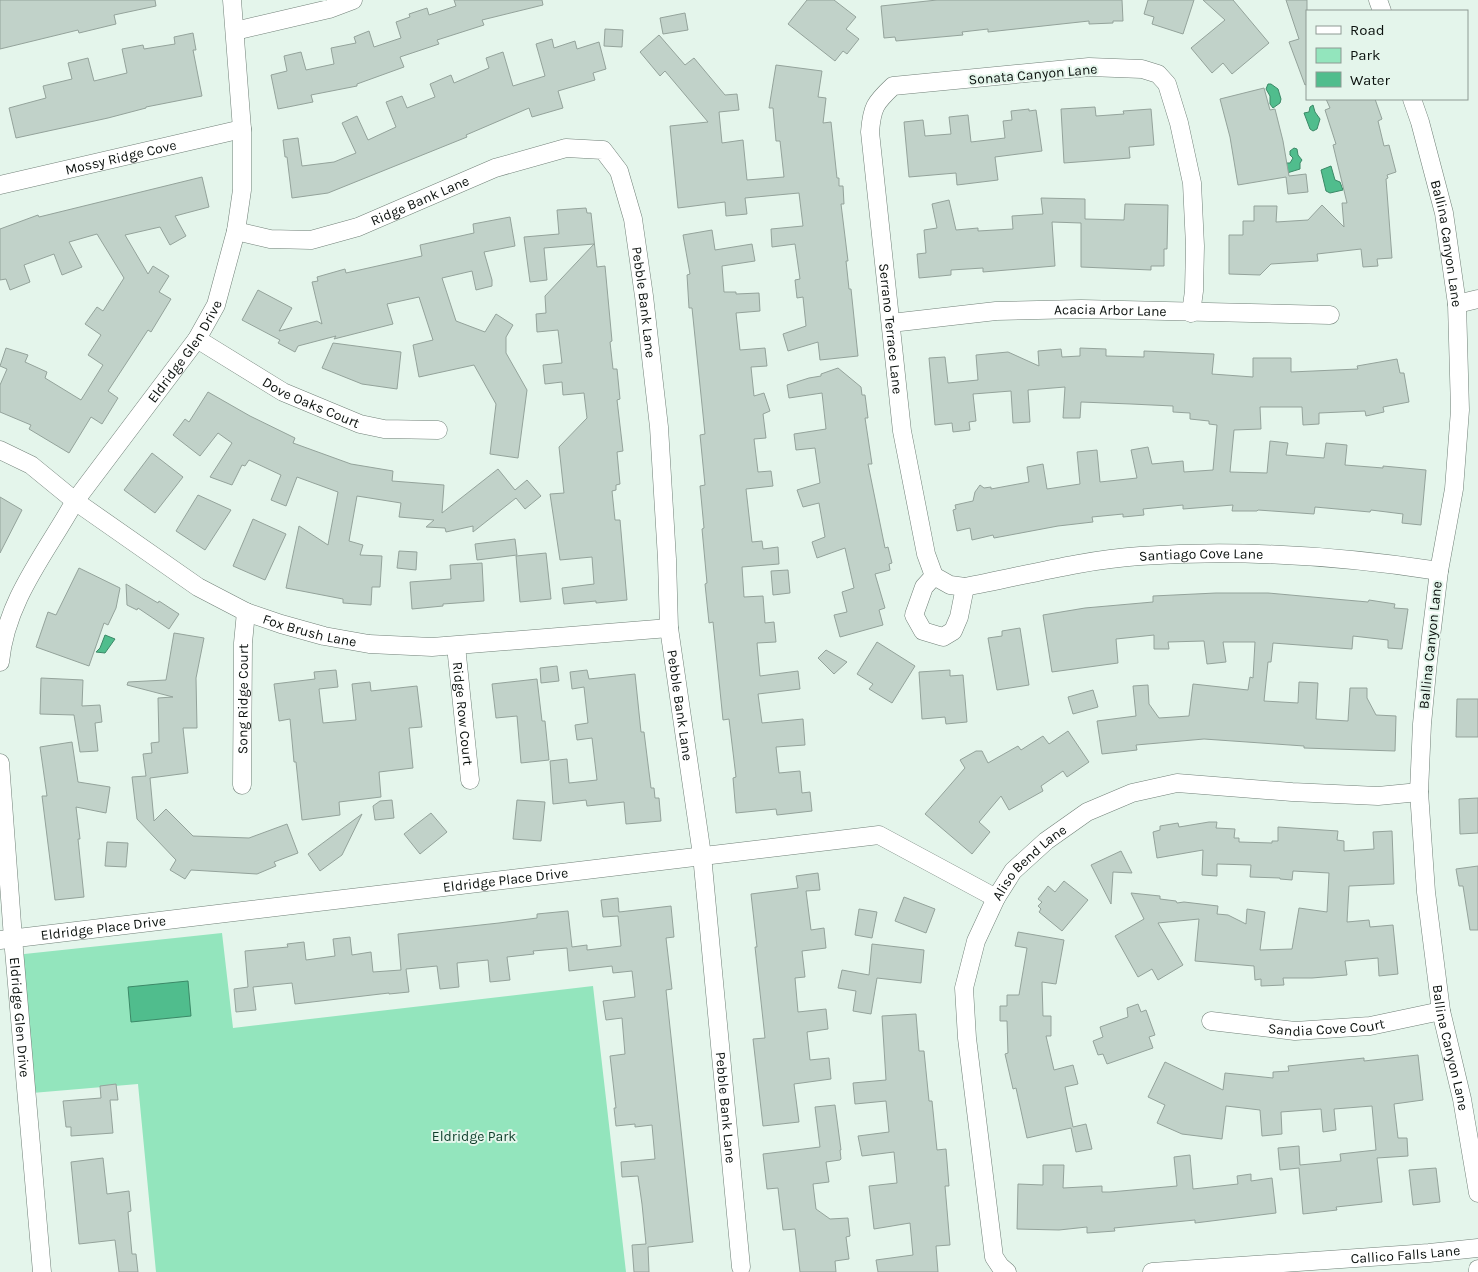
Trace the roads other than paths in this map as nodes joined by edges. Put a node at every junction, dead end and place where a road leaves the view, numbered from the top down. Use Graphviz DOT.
graph roads {
  1 [pos="232,0"];
  2 [pos="353,0"];
  3 [pos="236,32"];
  4 [pos="893,86"];
  5 [pos="1412,100"];
  6 [pos="242,129"];
  7 [pos="603,150"];
  8 [pos="0,185"];
  9 [pos="236,231"];
  10 [pos="1478,299"];
  11 [pos="1458,304"];
  12 [pos="1191,313"];
  13 [pos="1330,315"];
  14 [pos="891,323"];
  15 [pos="197,339"];
  16 [pos="438,430"];
  17 [pos="0,450"];
  18 [pos="75,501"];
  19 [pos="1439,571"];
  20 [pos="934,576"];
  21 [pos="957,586"];
  22 [pos="246,612"];
  23 [pos="669,628"];
  24 [pos="456,646"];
  25 [pos="0,662"];
  26 [pos="0,763"];
  27 [pos="470,780"];
  28 [pos="242,785"];
  29 [pos="1419,792"];
  30 [pos="702,855"];
  31 [pos="996,898"];
  32 [pos="7,939"];
  33 [pos="1440,1011"];
  34 [pos="1211,1021"];
  35 [pos="1478,1192"];
  36 [pos="1478,1248"];
  37 [pos="741,1267"];
  38 [pos="42,1272"];
  39 [pos="1008,1272"];
  40 [pos="1152,1272"];
  1 -- 3 [label="street, Eldridge Glen Drive"];
  2 -- 3 [label="street"];
  3 -- 6 [label="street, Eldridge Glen Drive"];
  4 -- 12 [label="street, Sonata Canyon Lane"];
  4 -- 14 [label="street, Serrano Terrace Lane"];
  5 -- 11 [label="street, Ballina Canyon Lane"];
  6 -- 8 [label="street, Mossy Ridge Cove"];
  6 -- 9 [label="street, Eldridge Glen Drive"];
  7 -- 9 [label="street, Ridge Bank Lane"];
  7 -- 23 [label="street, Pebble Bank Lane"];
  9 -- 15 [label="street, Eldridge Glen Drive"];
  10 -- 11 [label="street"];
  11 -- 19 [label="street, Ballina Canyon Lane"];
  12 -- 13 [label="street, Acacia Arbor Lane"];
  12 -- 14 [label="street, Acacia Arbor Lane"];
  14 -- 20 [label="street, Serrano Terrace Lane"];
  15 -- 16 [label="street, Dove Oaks Court"];
  15 -- 18 [label="street, Eldridge Glen Drive"];
  17 -- 18 [label="street, Fox Brush Lane"];
  18 -- 22 [label="street, Fox Brush Lane"];
  18 -- 25 [label="street, Eldridge Glen Drive"];
  19 -- 21 [label="street, Santiago Cove Lane"];
  19 -- 29 [label="street, Ballina Canyon Lane"];
  20 -- 21 [label="street"];
  20 -- 21 [label="street"];
  22 -- 24 [label="street, Fox Brush Lane"];
  22 -- 28 [label="street, Song Ridge Court"];
  23 -- 24 [label="street, Fox Brush Lane"];
  23 -- 30 [label="street, Pebble Bank Lane"];
  24 -- 27 [label="street, Ridge Row Court"];
  26 -- 32 [label="street, Eldridge Glen Drive"];
  29 -- 31 [label="street, Aliso Bend Lane"];
  29 -- 33 [label="street, Ballina Canyon Lane"];
  30 -- 31 [label="street, Eldridge Place Drive"];
  30 -- 32 [label="street, Eldridge Place Drive"];
  30 -- 37 [label="street, Pebble Bank Lane"];
  31 -- 39 [label="street, Aliso Bend Lane"];
  32 -- 38 [label="street, Eldridge Glen Drive"];
  33 -- 34 [label="street, Sandia Cove Court"];
  33 -- 35 [label="street, Ballina Canyon Lane"];
  36 -- 40 [label="street, Callico Falls Lane"];
}
